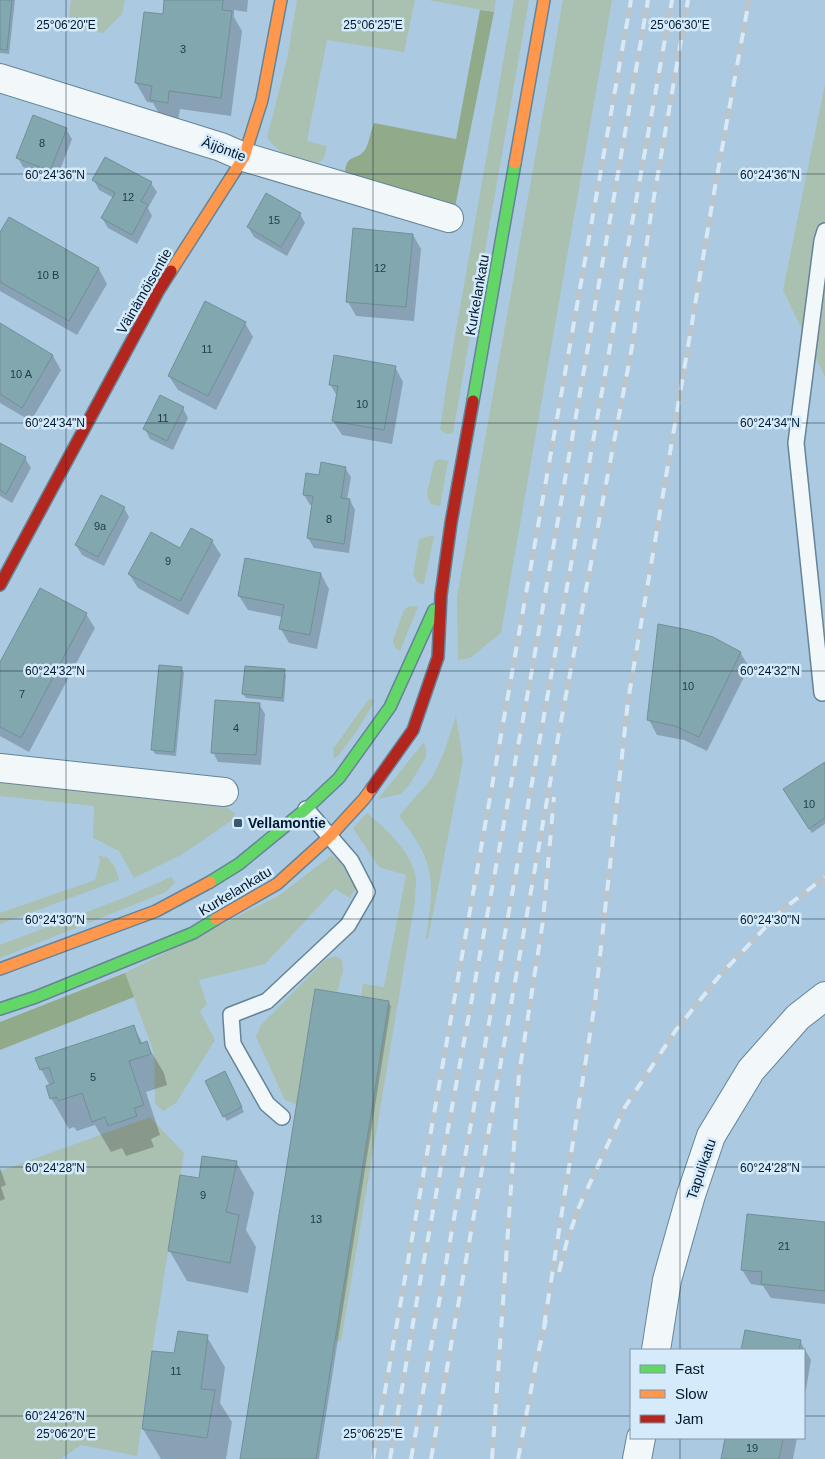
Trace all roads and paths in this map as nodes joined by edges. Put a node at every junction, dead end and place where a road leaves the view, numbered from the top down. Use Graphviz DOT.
graph roads {
  1 [pos="281,0"];
  2 [pos="544,0"];
  3 [pos="0,78"];
  4 [pos="244,157"];
  5 [pos="449,218"];
  6 [pos="825,231"];
  7 [pos="0,585"];
  8 [pos="441,595"];
  9 [pos="822,693"];
  10 [pos="0,768"];
  11 [pos="224,792"];
  12 [pos="306,809"];
  13 [pos="330,836"];
  14 [pos="0,969"];
  15 [pos="825,996"];
  16 [pos="0,1009"];
  17 [pos="282,1117"];
  18 [pos="656,1349"];
  19 [pos="641,1439"];
  20 [pos="637,1459"];
  1 -- 4 [label="street, Väinämöisentie"];
  2 -- 8 [label="street, Kurkelankatu"];
  3 -- 4 [label="street, Äijöntie"];
  4 -- 5 [label="street, Äijöntie"];
  4 -- 7 [label="street, Väinämöisentie"];
  6 -- 9 [label="lane"];
  8 -- 12 [label="street, Kurkelankatu"];
  8 -- 13 [label="street, Kurkelankatu"];
  10 -- 11 [label="street"];
  12 -- 13 [label="lane"];
  12 -- 14 [label="street, Kurkelankatu"];
  13 -- 16 [label="street, Kurkelankatu"];
  13 -- 17 [label="lane"];
  15 -- 18 [label="street, Tapulikatu"];
  19 -- 20 [label="street"];
}
